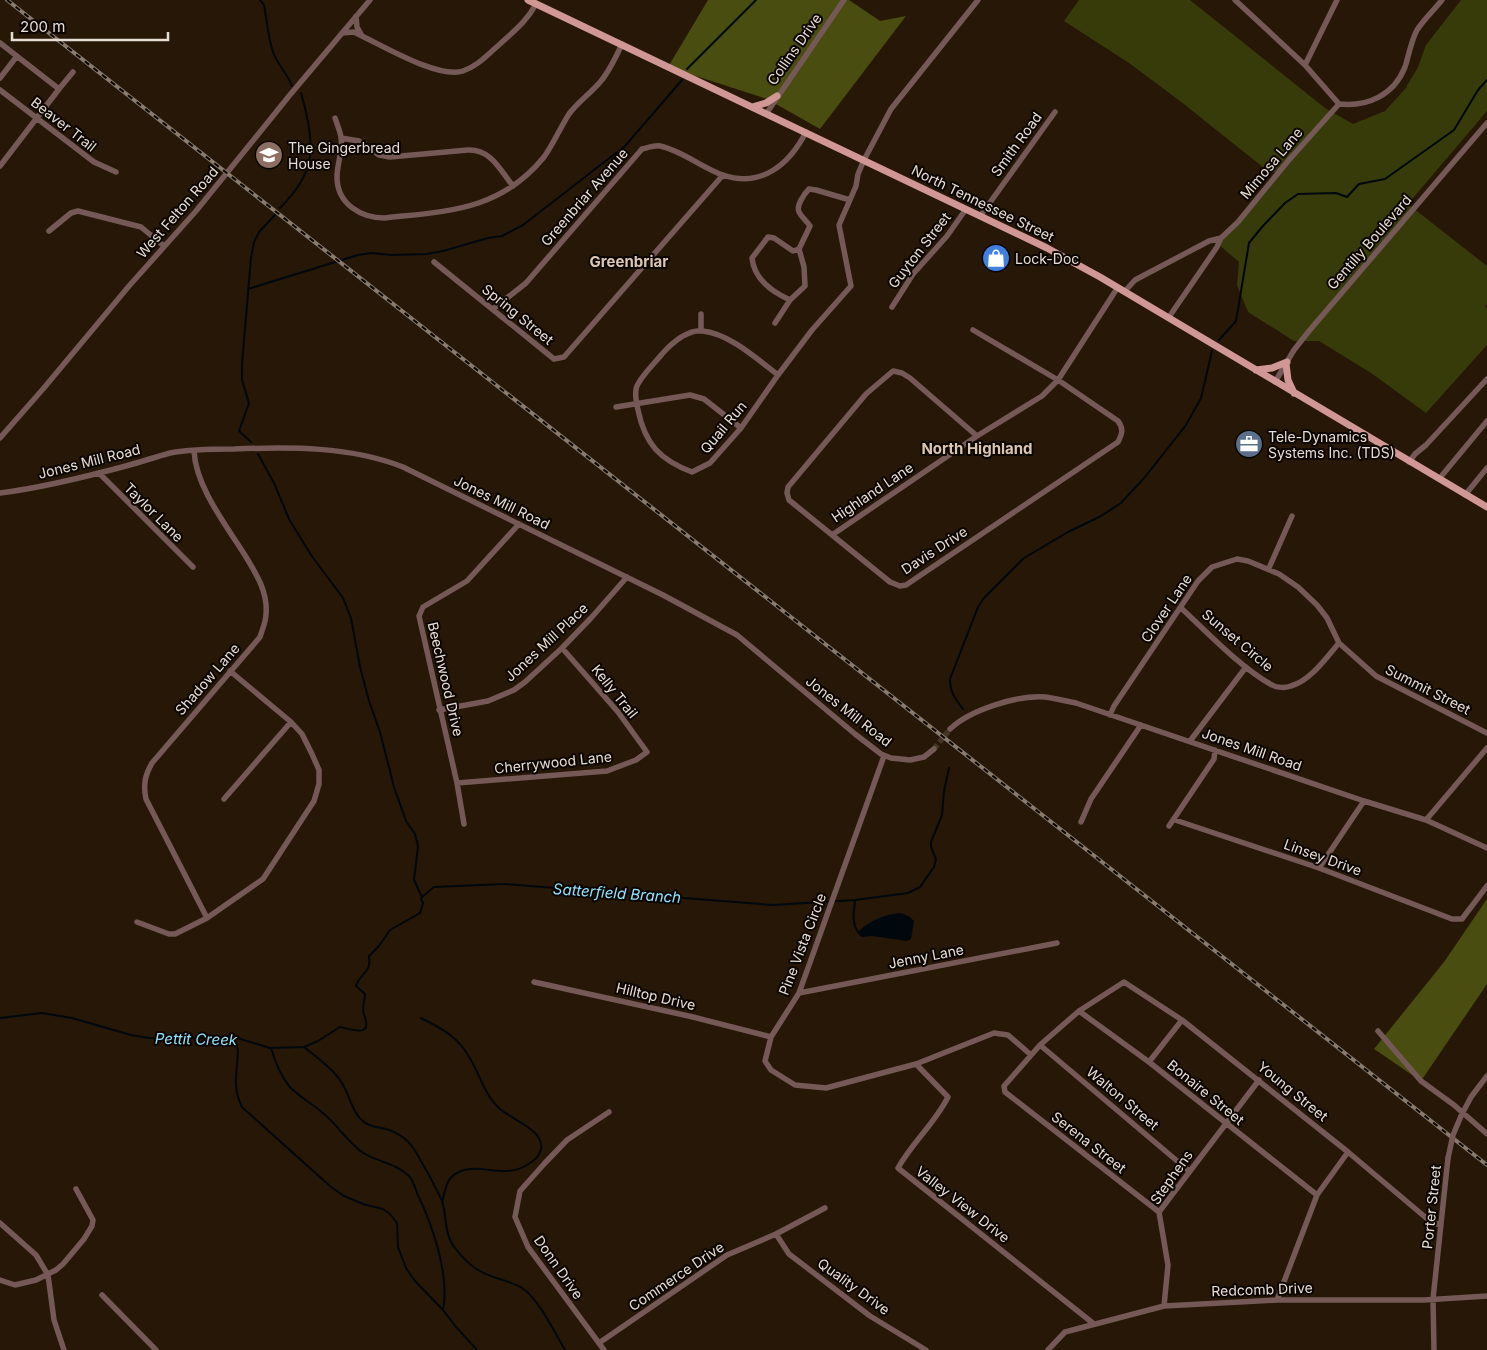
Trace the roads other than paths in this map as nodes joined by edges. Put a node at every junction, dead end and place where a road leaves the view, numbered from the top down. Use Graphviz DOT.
graph roads {
  1 [pos="370,0"];
  2 [pos="528,0"];
  3 [pos="844,0"];
  4 [pos="978,0"];
  5 [pos="1235,0"];
  6 [pos="1337,0"];
  7 [pos="1442,0"];
  8 [pos="536,4"];
  9 [pos="356,16"];
  10 [pos="342,33"];
  11 [pos="362,36"];
  12 [pos="0,44"];
  13 [pos="622,44"];
  14 [pos="16,56"];
  15 [pos="1304,65"];
  16 [pos="73,72"];
  17 [pos="0,78"];
  18 [pos="59,89"];
  19 [pos="0,90"];
  20 [pos="777,96"];
  21 [pos="1339,104"];
  22 [pos="752,107"];
  23 [pos="1054,112"];
  24 [pos="766,114"];
  25 [pos="37,118"];
  26 [pos="334,118"];
  27 [pos="1487,123"];
  28 [pos="806,132"];
  29 [pos="341,138"];
  30 [pos="864,160"];
  31 [pos="0,166"];
  32 [pos="116,172"];
  33 [pos="723,175"];
  34 [pos="513,186"];
  35 [pos="850,200"];
  36 [pos="966,209"];
  37 [pos="981,215"];
  38 [pos="50,231"];
  39 [pos="1221,238"];
  40 [pos="164,246"];
  41 [pos="799,249"];
  42 [pos="434,262"];
  43 [pos="1118,287"];
  44 [pos="1125,291"];
  45 [pos="790,300"];
  46 [pos="892,307"];
  47 [pos="493,309"];
  48 [pos="701,314"];
  49 [pos="1169,317"];
  50 [pos="775,323"];
  51 [pos="701,330"];
  52 [pos="973,330"];
  53 [pos="1286,363"];
  54 [pos="1256,370"];
  55 [pos="778,375"];
  56 [pos="1487,379"];
  57 [pos="1058,380"];
  58 [pos="1275,382"];
  59 [pos="1294,394"];
  60 [pos="636,403"];
  61 [pos="616,407"];
  62 [pos="1487,421"];
  63 [pos="741,428"];
  64 [pos="978,436"];
  65 [pos="0,438"];
  66 [pos="194,451"];
  67 [pos="1409,462"];
  68 [pos="1487,468"];
  69 [pos="99,473"];
  70 [pos="1438,479"];
  71 [pos="0,493"];
  72 [pos="1465,495"];
  73 [pos="1487,507"];
  74 [pos="1292,516"];
  75 [pos="519,524"];
  76 [pos="832,535"];
  77 [pos="193,567"];
  78 [pos="1269,568"];
  79 [pos="627,577"];
  80 [pos="1181,608"];
  81 [pos="1339,643"];
  82 [pos="562,648"];
  83 [pos="1246,667"];
  84 [pos="230,671"];
  85 [pos="439,710"];
  86 [pos="1110,715"];
  87 [pos="290,722"];
  88 [pos="1141,725"];
  89 [pos="950,729"];
  90 [pos="1487,733"];
  91 [pos="1190,741"];
  92 [pos="1487,748"];
  93 [pos="934,750"];
  94 [pos="1215,750"];
  95 [pos="647,752"];
  96 [pos="884,756"];
  97 [pos="457,783"];
  98 [pos="224,799"];
  99 [pos="1364,801"];
  100 [pos="1174,820"];
  101 [pos="1426,820"];
  102 [pos="1081,822"];
  103 [pos="464,824"];
  104 [pos="1169,826"];
  105 [pos="1487,848"];
  106 [pos="1319,868"];
  107 [pos="1487,886"];
  108 [pos="207,918"];
  109 [pos="138,922"];
  110 [pos="1057,943"];
  111 [pos="534,982"];
  112 [pos="799,993"];
  113 [pos="1079,1011"];
  114 [pos="1182,1020"];
  115 [pos="1378,1031"];
  116 [pos="771,1037"];
  117 [pos="1040,1045"];
  118 [pos="1031,1055"];
  119 [pos="1149,1062"];
  120 [pos="916,1064"];
  121 [pos="1487,1076"];
  122 [pos="1259,1080"];
  123 [pos="609,1112"];
  124 [pos="1461,1114"];
  125 [pos="1226,1124"];
  126 [pos="1487,1134"];
  127 [pos="1348,1152"];
  128 [pos="1189,1171"];
  129 [pos="76,1189"];
  130 [pos="1317,1195"];
  131 [pos="825,1208"];
  132 [pos="1159,1212"];
  133 [pos="0,1223"];
  134 [pos="1442,1225"];
  135 [pos="776,1234"];
  136 [pos="48,1274"];
  137 [pos="0,1280"];
  138 [pos="102,1295"];
  139 [pos="1487,1296"];
  140 [pos="1433,1299"];
  141 [pos="1277,1300"];
  142 [pos="1164,1306"];
  143 [pos="1094,1324"];
  144 [pos="599,1343"];
  145 [pos="64,1350"];
  146 [pos="156,1350"];
  147 [pos="604,1350"];
  148 [pos="926,1350"];
  149 [pos="1048,1350"];
  150 [pos="1434,1350"];
  1 -- 9 [label="street, West Felton Road"];
  2 -- 8 [label="main road, North Tennessee Street"];
  3 -- 20 [label="street, Collins Drive"];
  4 -- 30 [label="street, Quail Run"];
  5 -- 15 [label="street"];
  6 -- 15 [label="street"];
  7 -- 21 [label="street"];
  8 -- 11 [label="street"];
  8 -- 13 [label="main road, North Tennessee Street"];
  9 -- 10 [label="street, West Felton Road"];
  9 -- 11 [label="street"];
  10 -- 11 [label="street"];
  10 -- 40 [label="street, West Felton Road"];
  12 -- 14 [label="street"];
  13 -- 22 [label="main road, North Tennessee Street"];
  13 -- 34 [label="street"];
  14 -- 17 [label="street"];
  14 -- 18 [label="street"];
  15 -- 21 [label="street"];
  16 -- 18 [label="street"];
  18 -- 25 [label="street"];
  19 -- 25 [label="street, Beaver Trail"];
  20 -- 22 [label="main road"];
  20 -- 24 [label="street, Collins Drive"];
  21 -- 39 [label="street, Mimosa Lane"];
  22 -- 24 [label="main road, North Tennessee Street"];
  23 -- 37 [label="street, Smith Road"];
  24 -- 28 [label="main road, North Tennessee Street"];
  25 -- 31 [label="street"];
  25 -- 32 [label="street, Beaver Trail"];
  26 -- 29 [label="street"];
  27 -- 53 [label="street, Gentilly Boulevard"];
  28 -- 30 [label="main road, North Tennessee Street"];
  28 -- 33 [label="street, Greenbriar Avenue"];
  29 -- 34 [label="street"];
  29 -- 34 [label="street"];
  30 -- 35 [label="street, Quail Run"];
  30 -- 36 [label="main road, North Tennessee Street"];
  33 -- 47 [label="street, Greenbriar Avenue"];
  33 -- 47 [label="street, Spring Street"];
  35 -- 41 [label="street"];
  35 -- 55 [label="street, Quail Run"];
  36 -- 37 [label="main road, North Tennessee Street"];
  36 -- 46 [label="street, Guyton Street"];
  37 -- 43 [label="main road, North Tennessee Street"];
  38 -- 40 [label="street"];
  39 -- 44 [label="street, Mimosa Lane"];
  39 -- 49 [label="street, Mimosa Lane"];
  40 -- 65 [label="street, West Felton Road"];
  41 -- 45 [label="street"];
  41 -- 45 [label="street"];
  42 -- 47 [label="street, Spring Street"];
  43 -- 44 [label="main road, North Tennessee Street"];
  43 -- 57 [label="street, Highland Lane"];
  44 -- 49 [label="main road, North Tennessee Street"];
  45 -- 50 [label="street"];
  48 -- 51 [label="street"];
  49 -- 54 [label="main road, North Tennessee Street"];
  51 -- 55 [label="street"];
  51 -- 60 [label="street, Quail Run"];
  52 -- 57 [label="street, Davis Drive"];
  53 -- 54 [label="main road"];
  53 -- 58 [label="street, Gentilly Boulevard"];
  53 -- 59 [label="main road"];
  54 -- 58 [label="main road, North Tennessee Street"];
  55 -- 63 [label="street, Quail Run"];
  56 -- 67 [label="street"];
  57 -- 64 [label="street, Highland Lane"];
  57 -- 76 [label="street, Davis Drive"];
  58 -- 59 [label="main road, North Tennessee Street"];
  59 -- 67 [label="main road, North Tennessee Street"];
  60 -- 61 [label="street"];
  60 -- 63 [label="street"];
  60 -- 63 [label="street, Quail Run"];
  62 -- 70 [label="street"];
  64 -- 76 [label="street, Highland Lane"];
  64 -- 76 [label="street, Davis Drive"];
  66 -- 69 [label="street, Jones Mill Road"];
  66 -- 75 [label="street, Jones Mill Road"];
  66 -- 84 [label="street, Shadow Lane"];
  67 -- 70 [label="main road, North Tennessee Street"];
  68 -- 72 [label="street"];
  69 -- 71 [label="street, Jones Mill Road"];
  69 -- 77 [label="street, Taylor Lane"];
  70 -- 72 [label="main road, North Tennessee Street"];
  72 -- 73 [label="main road, North Tennessee Street"];
  74 -- 78 [label="street"];
  75 -- 79 [label="street, Jones Mill Road"];
  75 -- 85 [label="street, Beechwood Drive"];
  78 -- 80 [label="street, Clover Lane"];
  78 -- 81 [label="street"];
  79 -- 82 [label="street, Jones Mill Place"];
  79 -- 96 [label="street, Jones Mill Road"];
  80 -- 83 [label="street, Sunset Circle"];
  80 -- 86 [label="street, Clover Lane"];
  81 -- 83 [label="street, Sunset Circle"];
  81 -- 90 [label="street, Summit Street"];
  82 -- 85 [label="street, Jones Mill Place"];
  82 -- 95 [label="street, Kelly Trail"];
  83 -- 91 [label="street"];
  84 -- 87 [label="street"];
  84 -- 108 [label="street, Shadow Lane"];
  85 -- 97 [label="street, Beechwood Drive"];
  86 -- 88 [label="street, Jones Mill Road"];
  86 -- 89 [label="street, Jones Mill Road"];
  87 -- 98 [label="street"];
  87 -- 108 [label="street"];
  88 -- 91 [label="street, Jones Mill Road"];
  88 -- 102 [label="street"];
  91 -- 94 [label="street, Jones Mill Road"];
  92 -- 101 [label="street"];
  93 -- 96 [label="street, Jones Mill Road"];
  94 -- 99 [label="street, Jones Mill Road"];
  94 -- 100 [label="street"];
  95 -- 97 [label="street, Cherrywood Lane"];
  96 -- 112 [label="street, Pine Vista Circle"];
  97 -- 103 [label="street, Beechwood Drive"];
  99 -- 101 [label="street, Jones Mill Road"];
  99 -- 106 [label="street"];
  100 -- 104 [label="street"];
  100 -- 106 [label="street, Linsey Drive"];
  101 -- 105 [label="street, Jones Mill Road"];
  106 -- 107 [label="street, Linsey Drive"];
  108 -- 109 [label="street"];
  110 -- 112 [label="street, Jenny Lane"];
  111 -- 116 [label="street, Hilltop Drive"];
  112 -- 116 [label="street, Pine Vista Circle"];
  113 -- 114 [label="street, Young Street"];
  113 -- 117 [label="street"];
  113 -- 119 [label="street, Bonaire Street"];
  114 -- 119 [label="street"];
  114 -- 122 [label="street, Young Street"];
  115 -- 124 [label="street"];
  116 -- 120 [label="street, Pine Vista Circle"];
  117 -- 118 [label="street"];
  117 -- 128 [label="street, Walton Street"];
  118 -- 120 [label="street, Pine Vista Circle"];
  118 -- 132 [label="street, Serena Street"];
  119 -- 125 [label="street, Bonaire Street"];
  120 -- 143 [label="street, Valley View Drive"];
  121 -- 124 [label="street, Porter Street"];
  122 -- 125 [label="street, Stephens"];
  122 -- 127 [label="street, Young Street"];
  123 -- 144 [label="street, Donn Drive"];
  124 -- 126 [label="street"];
  124 -- 134 [label="street, Porter Street, bridge"];
  125 -- 128 [label="street, Stephens"];
  125 -- 130 [label="street, Bonaire Street"];
  127 -- 130 [label="street"];
  127 -- 134 [label="street, Young Street"];
  128 -- 132 [label="street, Stephens"];
  129 -- 136 [label="street"];
  130 -- 141 [label="street"];
  131 -- 135 [label="street, Commerce Drive"];
  132 -- 142 [label="street, Stephens"];
  133 -- 136 [label="street"];
  134 -- 140 [label="street, Porter Street"];
  135 -- 144 [label="street, Commerce Drive"];
  135 -- 148 [label="street, Quality Drive"];
  136 -- 137 [label="street"];
  136 -- 145 [label="street"];
  138 -- 146 [label="street"];
  139 -- 140 [label="street, Redcomb Drive"];
  140 -- 141 [label="street, Redcomb Drive"];
  140 -- 150 [label="street, Porter Street"];
  141 -- 142 [label="street, Redcomb Drive"];
  142 -- 143 [label="street, Redcomb Drive"];
  143 -- 149 [label="street"];
  144 -- 147 [label="street, Donn Drive"];
}
